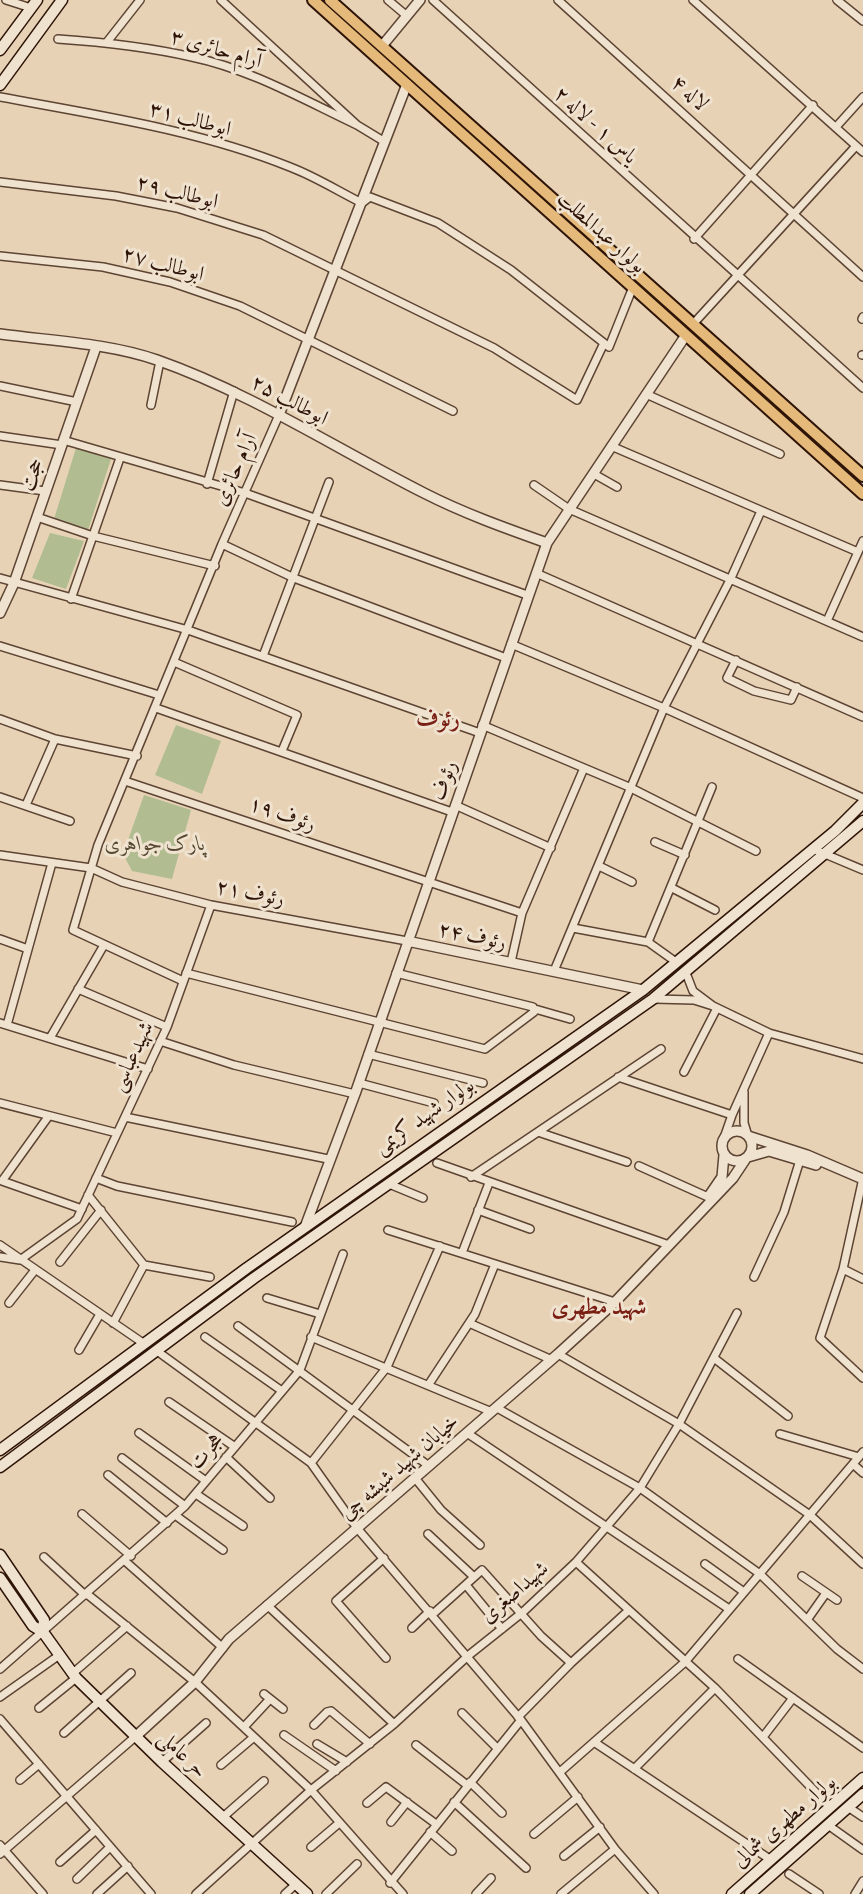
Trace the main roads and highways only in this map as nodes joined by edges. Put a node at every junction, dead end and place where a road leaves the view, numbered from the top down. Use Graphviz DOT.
graph roads {
  1 [pos="62,0"];
  2 [pos="313,0"];
  3 [pos="330,0"];
  4 [pos="34,4"];
  5 [pos="0,50"];
  6 [pos="0,85"];
  7 [pos="863,476"];
  8 [pos="863,494"];
  9 [pos="863,800"];
  10 [pos="863,821"];
  11 [pos="247,1268"];
  12 [pos="254,1278"];
  13 [pos="0,1450"];
  14 [pos="0,1467"];
  15 [pos="0,1555"];
  16 [pos="0,1578"];
  17 [pos="43,1632"];
  18 [pos="863,1778"];
  19 [pos="863,1794"];
  20 [pos="749,1879"];
  21 [pos="753,1891"];
  22 [pos="307,1894"];
  23 [pos="732,1894"];
  1 -- 6 [label="main road"];
  2 -- 8 [label="main road, بولوار عبدالمطلب"];
  3 -- 7 [label="main road, بولوار عبدالمطلب"];
  4 -- 5 [label="main road"];
  9 -- 11 [label="main road, بولوار شهید کریمی"];
  10 -- 12 [label="main road, بولوار شهید کریمی"];
  11 -- 12 [label="main road"];
  11 -- 13 [label="main road, بولوار شهید کریمی"];
  12 -- 14 [label="main road, بولوار شهید کریمی"];
  15 -- 17 [label="main road, حر عاملی"];
  16 -- 17 [label="main road, حر عاملی"];
  17 -- 22 [label="main road, حر عاملی"];
  18 -- 20 [label="main road, بولوار مطهری شمالی"];
  19 -- 21 [label="main road, بولوار مطهری شمالی"];
  20 -- 21 [label="main road"];
  20 -- 23 [label="main road, بولوار مطهری شمالی"];
}
